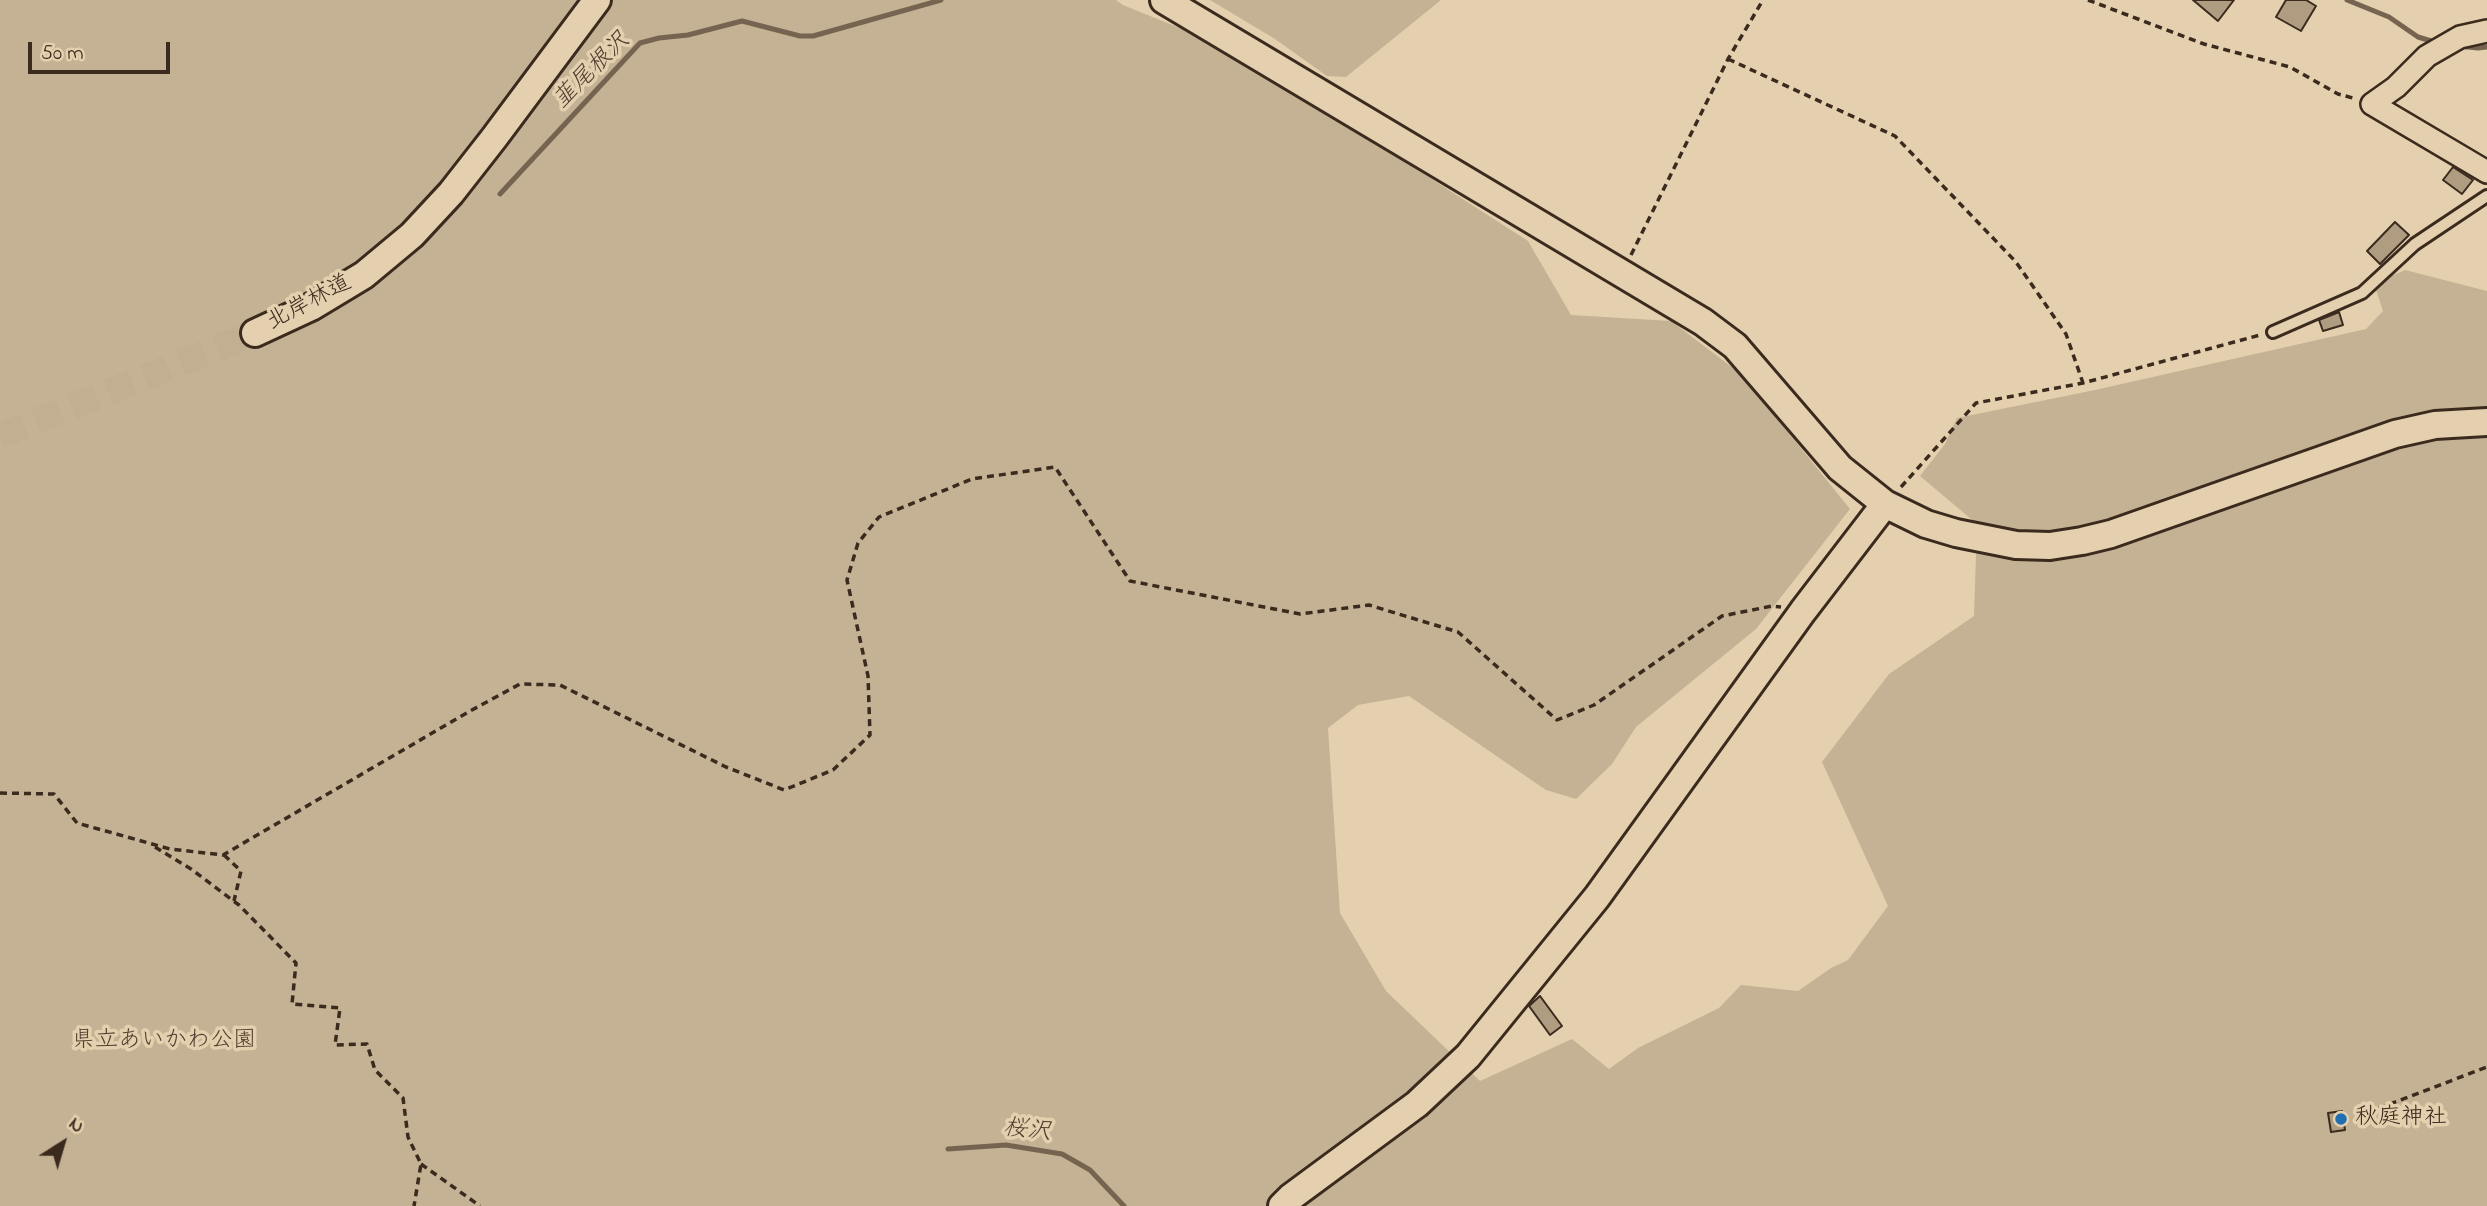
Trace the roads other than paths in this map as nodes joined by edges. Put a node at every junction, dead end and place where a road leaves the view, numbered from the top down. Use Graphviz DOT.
graph roads {
  1 [pos="597,0"];
  2 [pos="1164,0"];
  3 [pos="2487,31"];
  4 [pos="2487,172"];
  5 [pos="2487,196"];
  6 [pos="2273,332"];
  7 [pos="255,333"];
  8 [pos="2487,422"];
  9 [pos="1885,504"];
  10 [pos="1282,1206"];
  1 -- 7 [label="street, 北岸林道"];
  2 -- 9 [label="street"];
  3 -- 4 [label="street"];
  5 -- 6 [label="lane"];
  8 -- 9 [label="street"];
  9 -- 10 [label="street"];
}
